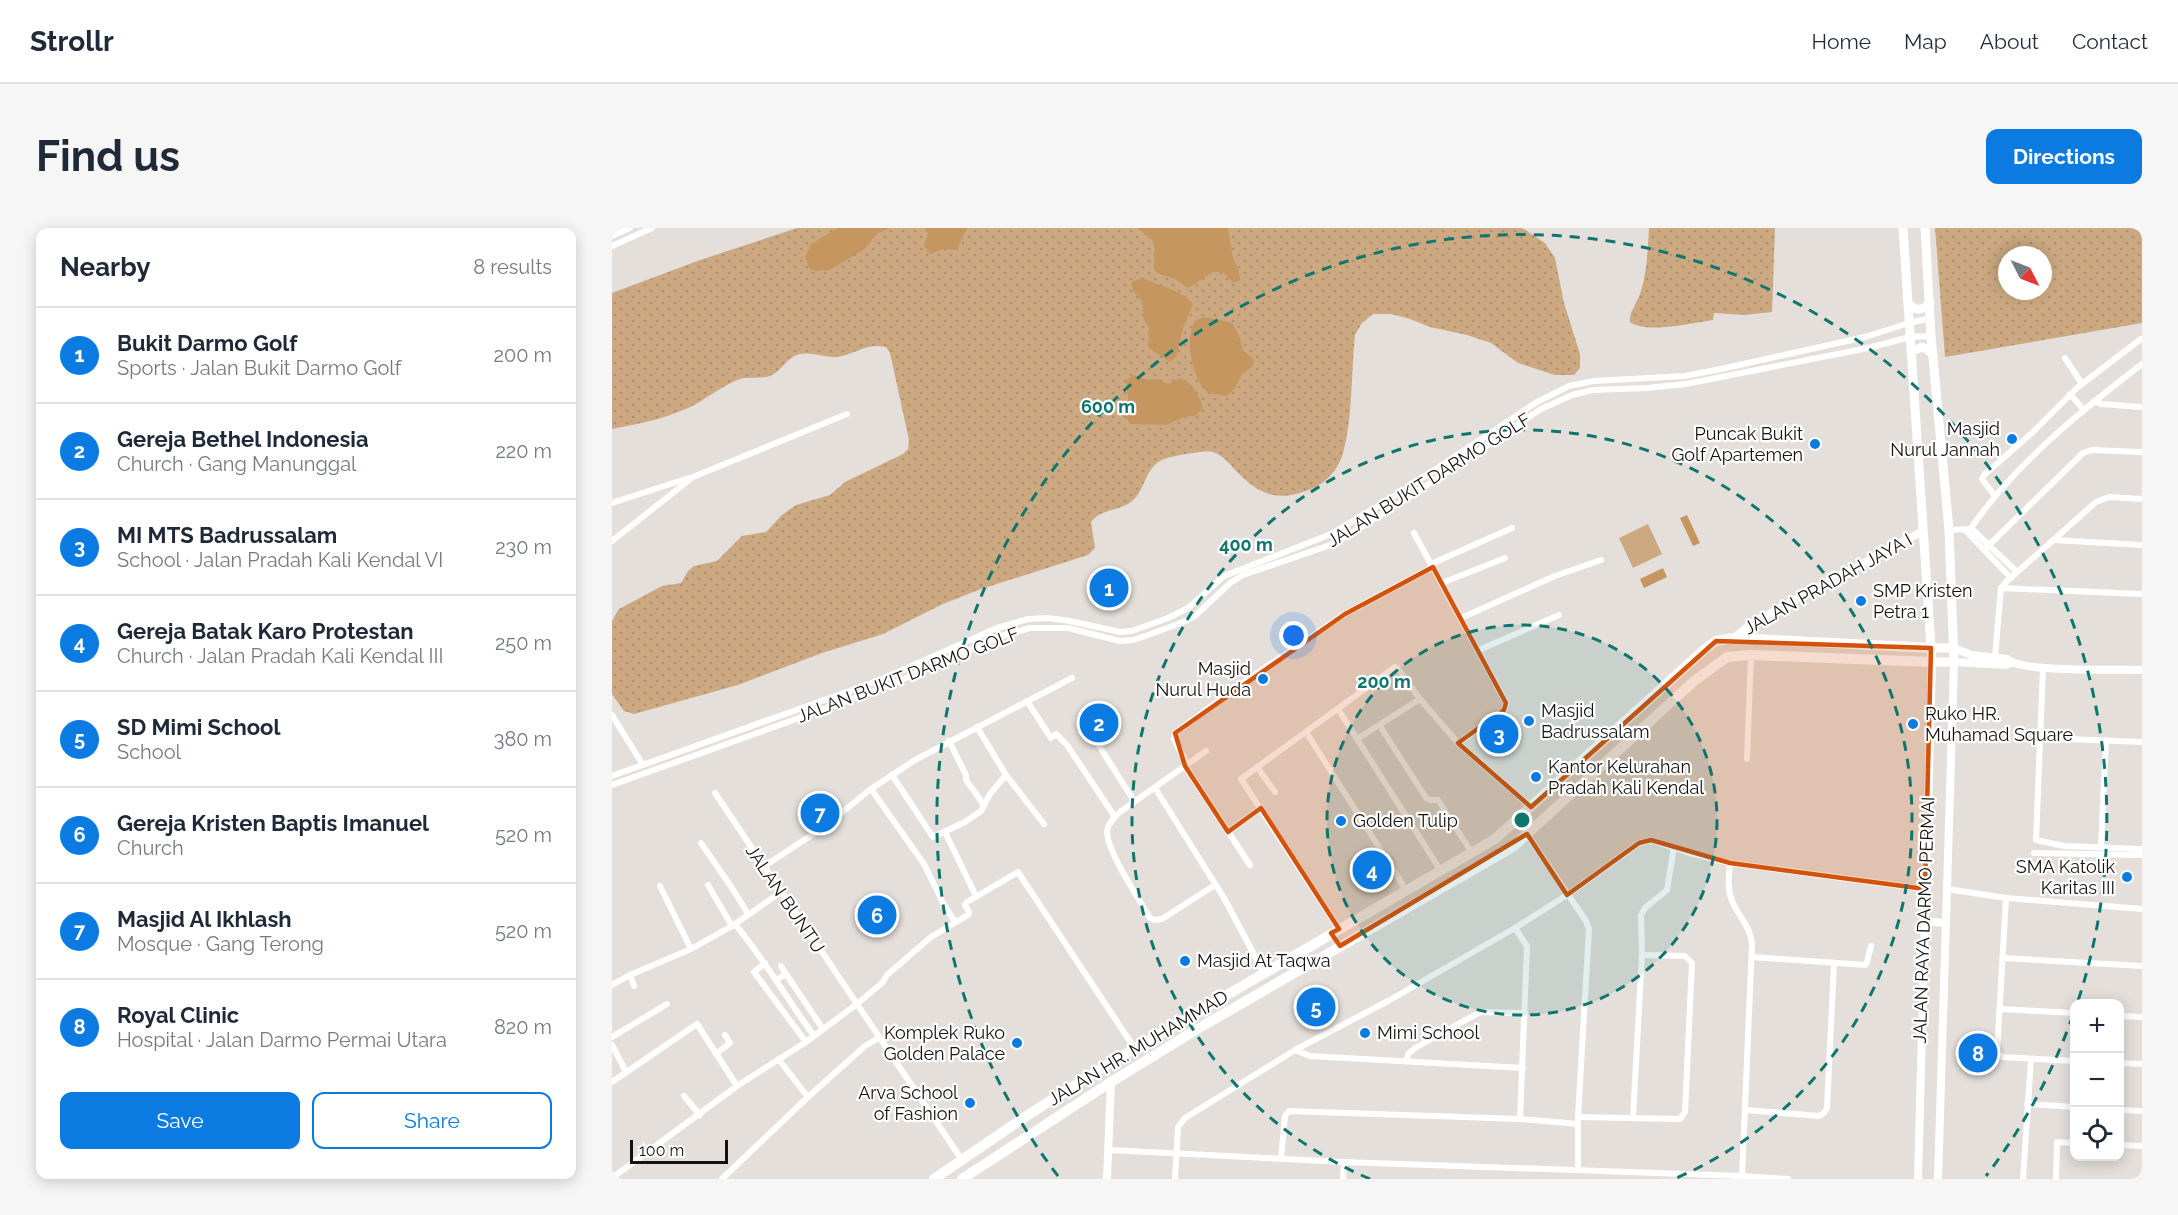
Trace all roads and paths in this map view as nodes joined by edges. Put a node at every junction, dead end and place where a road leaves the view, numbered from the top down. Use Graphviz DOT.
graph roads {
  1 [pos="630,228"];
  2 [pos="652,228"];
  3 [pos="1903,228"];
  4 [pos="1925,228"];
  5 [pos="612,236"];
  6 [pos="612,246"];
  7 [pos="1930,302"];
  8 [pos="1908,303"];
  9 [pos="1930,318"];
  10 [pos="1909,323"];
  11 [pos="1878,333"];
  12 [pos="1931,336"];
  13 [pos="1910,337"];
  14 [pos="2141,339"];
  15 [pos="1842,342"];
  16 [pos="1882,345"];
  17 [pos="1911,352"];
  18 [pos="1844,353"];
  19 [pos="1933,355"];
  20 [pos="2065,358"];
  21 [pos="2142,363"];
  22 [pos="2082,384"];
  23 [pos="2070,394"];
  24 [pos="2094,401"];
  25 [pos="2142,406"];
  26 [pos="2083,409"];
  27 [pos="847,414"];
  28 [pos="2142,452"];
  29 [pos="693,477"];
  30 [pos="1995,496"];
  31 [pos="2142,499"];
  32 [pos="612,503"];
  33 [pos="1512,528"];
  34 [pos="1968,529"];
  35 [pos="1949,530"];
  36 [pos="1923,531"];
  37 [pos="1414,533"];
  38 [pos="2054,540"];
  39 [pos="612,541"];
  40 [pos="2142,545"];
  41 [pos="1987,548"];
  42 [pos="1505,558"];
  43 [pos="1601,560"];
  44 [pos="1432,566"];
  45 [pos="2017,572"];
  46 [pos="2010,578"];
  47 [pos="1442,584"];
  48 [pos="2001,588"];
  49 [pos="2142,594"];
  50 [pos="1559,615"];
  51 [pos="1461,618"];
  52 [pos="1734,638"];
  53 [pos="1931,648"];
  54 [pos="1954,648"];
  55 [pos="1479,650"];
  56 [pos="1751,655"];
  57 [pos="1995,657"];
  58 [pos="1932,662"];
  59 [pos="1954,662"];
  60 [pos="2011,663"];
  61 [pos="2043,668"];
  62 [pos="2142,670"];
  63 [pos="1072,678"];
  64 [pos="1420,699"];
  65 [pos="1027,701"];
  66 [pos="1338,709"];
  67 [pos="612,714"];
  68 [pos="1084,722"];
  69 [pos="1380,726"];
  70 [pos="977,727"];
  71 [pos="1306,732"];
  72 [pos="2041,738"];
  73 [pos="1357,739"];
  74 [pos="2106,740"];
  75 [pos="949,741"];
  76 [pos="1458,742"];
  77 [pos="2142,742"];
  78 [pos="1206,751"];
  79 [pos="1747,759"];
  80 [pos="643,764"];
  81 [pos="1186,765"];
  82 [pos="1257,767"];
  83 [pos="646,771"];
  84 [pos="1006,775"];
  85 [pos="612,776"];
  86 [pos="892,776"];
  87 [pos="612,784"];
  88 [pos="1555,785"];
  89 [pos="1155,788"];
  90 [pos="871,789"];
  91 [pos="1275,792"];
  92 [pos="715,793"];
  93 [pos="1567,798"];
  94 [pos="1134,801"];
  95 [pos="984,805"];
  96 [pos="1531,807"];
  97 [pos="1261,808"];
  98 [pos="1115,817"];
  99 [pos="1044,824"];
  100 [pos="945,832"];
  101 [pos="1228,832"];
  102 [pos="1527,834"];
  103 [pos="701,843"];
  104 [pos="1674,847"];
  105 [pos="2101,848"];
  106 [pos="2142,849"];
  107 [pos="1472,853"];
  108 [pos="2034,853"];
  109 [pos="2142,855"];
  110 [pos="1730,863"];
  111 [pos="1250,865"];
  112 [pos="763,867"];
  113 [pos="1441,871"];
  114 [pos="708,885"];
  115 [pos="1215,885"];
  116 [pos="660,886"];
  117 [pos="1925,889"];
  118 [pos="1947,889"];
  119 [pos="1406,891"];
  120 [pos="781,892"];
  121 [pos="1567,895"];
  122 [pos="976,896"];
  123 [pos="2006,898"];
  124 [pos="2142,909"];
  125 [pos="748,914"];
  126 [pos="1924,921"];
  127 [pos="955,922"];
  128 [pos="1946,923"];
  129 [pos="733,925"];
  130 [pos="1515,928"];
  131 [pos="1335,931"];
  132 [pos="1312,945"];
  133 [pos="1340,946"];
  134 [pos="1870,946"];
  135 [pos="691,949"];
  136 [pos="1642,954"];
  137 [pos="1320,957"];
  138 [pos="1752,957"];
  139 [pos="2003,958"];
  140 [pos="765,963"];
  141 [pos="1834,964"];
  142 [pos="781,966"];
  143 [pos="2142,966"];
  144 [pos="1264,973"];
  145 [pos="786,974"];
  146 [pos="630,975"];
  147 [pos="776,980"];
  148 [pos="612,986"];
  149 [pos="634,986"];
  150 [pos="667,1004"];
  151 [pos="857,1004"];
  152 [pos="2000,1009"];
  153 [pos="1525,1012"];
  154 [pos="2070,1013"];
  155 [pos="1191,1016"];
  156 [pos="2124,1016"];
  157 [pos="2142,1017"];
  158 [pos="1199,1028"];
  159 [pos="823,1029"];
  160 [pos="725,1035"];
  161 [pos="814,1036"];
  162 [pos="612,1037"];
  163 [pos="880,1037"];
  164 [pos="806,1042"];
  165 [pos="612,1045"];
  166 [pos="1135,1049"];
  167 [pos="1294,1050"];
  168 [pos="716,1054"];
  169 [pos="779,1059"];
  170 [pos="2031,1059"];
  171 [pos="1407,1061"];
  172 [pos="2070,1061"];
  173 [pos="2124,1063"];
  174 [pos="2142,1064"];
  175 [pos="1523,1068"];
  176 [pos="626,1072"];
  177 [pos="612,1082"];
  178 [pos="1111,1082"];
  179 [pos="738,1086"];
  180 [pos="684,1096"];
  181 [pos="808,1097"];
  182 [pos="2027,1104"];
  183 [pos="2070,1107"];
  184 [pos="1746,1110"];
  185 [pos="2124,1110"];
  186 [pos="2142,1111"];
  187 [pos="700,1115"];
  188 [pos="1633,1117"];
  189 [pos="1520,1119"];
  190 [pos="1578,1120"];
  191 [pos="2070,1143"];
  192 [pos="2124,1145"];
  193 [pos="2142,1146"];
  194 [pos="1108,1150"];
  195 [pos="1177,1154"];
  196 [pos="1281,1158"];
  197 [pos="963,1161"];
  198 [pos="1344,1162"];
  199 [pos="1578,1169"];
  200 [pos="1742,1176"];
  201 [pos="1681,1177"];
  202 [pos="612,1178"];
  203 [pos="722,1179"];
  204 [pos="934,1179"];
  205 [pos="962,1179"];
  206 [pos="1107,1179"];
  207 [pos="1175,1179"];
  208 [pos="1343,1179"];
  209 [pos="1788,1179"];
  210 [pos="1918,1179"];
  211 [pos="1938,1179"];
  212 [pos="2023,1179"];
  213 [pos="2056,1179"];
  1 -- 5 [label="street"];
  2 -- 6 [label="street"];
  3 -- 8 [label="main road"];
  4 -- 7 [label="main road"];
  7 -- 8 [label="main road"];
  7 -- 9 [label="main road"];
  8 -- 10 [label="main road"];
  9 -- 10 [label="street, JALAN BUKIT DARMO GOLF"];
  9 -- 12 [label="main road"];
  10 -- 11 [label="street, JALAN BUKIT DARMO GOLF"];
  10 -- 13 [label="main road"];
  11 -- 15 [label="street, JALAN BUKIT DARMO GOLF"];
  11 -- 16 [label="street"];
  12 -- 13 [label="street, JALAN BUKIT DARMO GOLF"];
  12 -- 19 [label="main road"];
  13 -- 16 [label="street, JALAN BUKIT DARMO GOLF"];
  13 -- 17 [label="main road"];
  14 -- 22 [label="street"];
  15 -- 18 [label="street"];
  15 -- 80 [label="street, JALAN BUKIT DARMO GOLF"];
  16 -- 18 [label="street, JALAN BUKIT DARMO GOLF"];
  17 -- 19 [label="main road"];
  17 -- 36 [label="main road"];
  18 -- 83 [label="street, JALAN BUKIT DARMO GOLF"];
  19 -- 35 [label="main road"];
  20 -- 22 [label="street"];
  21 -- 24 [label="street"];
  22 -- 23 [label="street"];
  23 -- 26 [label="street"];
  23 -- 30 [label="street"];
  24 -- 25 [label="street"];
  24 -- 26 [label="street"];
  26 -- 30 [label="street"];
  27 -- 29 [label="street"];
  28 -- 41 [label="street"];
  29 -- 32 [label="street"];
  29 -- 39 [label="street"];
  30 -- 34 [label="street"];
  31 -- 38 [label="street"];
  33 -- 44 [label="street"];
  34 -- 35 [label="street"];
  34 -- 41 [label="street"];
  35 -- 54 [label="main road"];
  36 -- 52 [label="street, JALAN PRADAH JAYA I"];
  36 -- 53 [label="main road"];
  37 -- 44 [label="street"];
  38 -- 40 [label="street"];
  38 -- 45 [label="street"];
  41 -- 45 [label="street"];
  41 -- 46 [label="street"];
  42 -- 47 [label="street"];
  43 -- 51 [label="street"];
  44 -- 47 [label="street"];
  44 -- 81 [label="street"];
  45 -- 46 [label="street"];
  46 -- 48 [label="street"];
  47 -- 51 [label="street"];
  48 -- 49 [label="street"];
  48 -- 57 [label="street"];
  50 -- 55 [label="street"];
  51 -- 55 [label="street"];
  52 -- 53 [label="main road, JALAN HR. MUHAMMAD"];
  52 -- 88 [label="main road, JALAN HR. MUHAMMAD"];
  53 -- 54 [label="main road"];
  53 -- 58 [label="main road"];
  54 -- 57 [label="street"];
  54 -- 59 [label="main road"];
  55 -- 76 [label="street"];
  56 -- 58 [label="main road, JALAN HR. MUHAMMAD"];
  56 -- 79 [label="street"];
  56 -- 93 [label="main road, JALAN HR. MUHAMMAD"];
  57 -- 60 [label="street"];
  58 -- 59 [label="main road"];
  58 -- 117 [label="street, JALAN RAYA DARMO PERMAI"];
  59 -- 60 [label="street"];
  59 -- 118 [label="street, JALAN RAYA DARMO PERMAI"];
  60 -- 61 [label="street"];
  61 -- 62 [label="street"];
  61 -- 72 [label="street"];
  63 -- 65 [label="street"];
  64 -- 66 [label="street"];
  64 -- 69 [label="street"];
  64 -- 76 [label="street"];
  65 -- 70 [label="street"];
  65 -- 98 [label="street"];
  66 -- 71 [label="street"];
  66 -- 73 [label="street"];
  67 -- 80 [label="street"];
  68 -- 94 [label="street"];
  69 -- 73 [label="street"];
  69 -- 107 [label="street"];
  70 -- 75 [label="street"];
  70 -- 84 [label="street"];
  71 -- 82 [label="street"];
  71 -- 119 [label="street"];
  72 -- 74 [label="street"];
  72 -- 105 [label="street"];
  73 -- 113 [label="street"];
  74 -- 77 [label="street"];
  74 -- 105 [label="street"];
  75 -- 86 [label="street"];
  75 -- 95 [label="street"];
  76 -- 96 [label="street"];
  78 -- 81 [label="street"];
  80 -- 83 [label="street"];
  80 -- 85 [label="street, JALAN BUKIT DARMO GOLF"];
  81 -- 89 [label="street"];
  81 -- 101 [label="street"];
  82 -- 91 [label="street"];
  82 -- 97 [label="street"];
  83 -- 87 [label="street, JALAN BUKIT DARMO GOLF"];
  84 -- 95 [label="street"];
  84 -- 99 [label="street"];
  86 -- 90 [label="street"];
  86 -- 100 [label="street"];
  88 -- 93 [label="main road"];
  88 -- 96 [label="main road, JALAN HR. MUHAMMAD"];
  89 -- 94 [label="street"];
  89 -- 115 [label="street"];
  90 -- 112 [label="street"];
  90 -- 127 [label="street"];
  92 -- 112 [label="street, JALAN BUNTU"];
  93 -- 102 [label="main road, JALAN HR. MUHAMMAD"];
  94 -- 98 [label="street"];
  95 -- 100 [label="street"];
  96 -- 107 [label="main road, JALAN HR. MUHAMMAD"];
  97 -- 101 [label="street"];
  97 -- 131 [label="street"];
  98 -- 115 [label="street"];
  100 -- 122 [label="street"];
  101 -- 111 [label="street"];
  102 -- 121 [label="street"];
  102 -- 133 [label="main road, JALAN HR. MUHAMMAD"];
  103 -- 125 [label="street"];
  104 -- 110 [label="street"];
  104 -- 121 [label="street"];
  104 -- 136 [label="street"];
  105 -- 106 [label="street"];
  107 -- 113 [label="main road, JALAN HR. MUHAMMAD"];
  108 -- 109 [label="street"];
  110 -- 117 [label="street"];
  110 -- 138 [label="street"];
  112 -- 120 [label="street, JALAN BUNTU"];
  113 -- 119 [label="main road, JALAN HR. MUHAMMAD"];
  114 -- 129 [label="street"];
  115 -- 144 [label="street"];
  116 -- 135 [label="street"];
  117 -- 126 [label="street, JALAN RAYA DARMO PERMAI"];
  118 -- 123 [label="street"];
  118 -- 128 [label="street, JALAN RAYA DARMO PERMAI"];
  119 -- 131 [label="main road, JALAN HR. MUHAMMAD"];
  120 -- 125 [label="street"];
  120 -- 151 [label="street, JALAN BUNTU"];
  121 -- 130 [label="street"];
  121 -- 190 [label="street"];
  122 -- 127 [label="street"];
  122 -- 166 [label="street"];
  123 -- 124 [label="street"];
  123 -- 139 [label="street"];
  125 -- 129 [label="street"];
  126 -- 128 [label="street"];
  126 -- 210 [label="street, JALAN RAYA DARMO PERMAI"];
  127 -- 151 [label="street"];
  128 -- 211 [label="street, JALAN RAYA DARMO PERMAI"];
  129 -- 135 [label="street"];
  129 -- 140 [label="street"];
  130 -- 153 [label="street"];
  130 -- 167 [label="street"];
  131 -- 132 [label="main road, JALAN HR. MUHAMMAD"];
  131 -- 133 [label="main road"];
  132 -- 137 [label="main road"];
  132 -- 144 [label="main road, JALAN HR. MUHAMMAD"];
  133 -- 137 [label="main road, JALAN HR. MUHAMMAD"];
  134 -- 141 [label="street"];
  135 -- 146 [label="street"];
  136 -- 188 [label="street"];
  136 -- 188 [label="street"];
  137 -- 158 [label="main road, JALAN HR. MUHAMMAD"];
  138 -- 141 [label="street"];
  138 -- 184 [label="street"];
  139 -- 143 [label="street"];
  139 -- 152 [label="street"];
  140 -- 147 [label="street"];
  140 -- 164 [label="street"];
  141 -- 184 [label="street"];
  142 -- 145 [label="street"];
  144 -- 155 [label="main road, JALAN HR. MUHAMMAD"];
  145 -- 147 [label="street"];
  145 -- 159 [label="street"];
  146 -- 148 [label="street"];
  146 -- 149 [label="street"];
  147 -- 161 [label="street"];
  150 -- 162 [label="street"];
  151 -- 159 [label="street"];
  151 -- 163 [label="street, JALAN BUNTU"];
  152 -- 154 [label="street"];
  152 -- 170 [label="street"];
  153 -- 171 [label="street"];
  153 -- 175 [label="street"];
  155 -- 158 [label="main road"];
  155 -- 166 [label="main road, JALAN HR. MUHAMMAD"];
  156 -- 157 [label="street"];
  158 -- 178 [label="main road, JALAN HR. MUHAMMAD"];
  159 -- 161 [label="street"];
  160 -- 168 [label="street"];
  161 -- 164 [label="street"];
  163 -- 181 [label="street"];
  163 -- 197 [label="street, JALAN BUNTU"];
  164 -- 169 [label="street"];
  165 -- 176 [label="street"];
  166 -- 197 [label="main road, JALAN HR. MUHAMMAD"];
  167 -- 171 [label="street"];
  167 -- 195 [label="street"];
  168 -- 176 [label="street"];
  168 -- 179 [label="street"];
  169 -- 179 [label="street"];
  169 -- 181 [label="street"];
  170 -- 172 [label="street"];
  170 -- 182 [label="street"];
  171 -- 175 [label="street"];
  173 -- 174 [label="street"];
  175 -- 189 [label="street"];
  176 -- 177 [label="street"];
  178 -- 194 [label="street"];
  178 -- 205 [label="main road, JALAN HR. MUHAMMAD"];
  179 -- 187 [label="street"];
  180 -- 187 [label="street"];
  181 -- 203 [label="street"];
  182 -- 183 [label="street"];
  182 -- 212 [label="street"];
  184 -- 200 [label="street"];
  185 -- 186 [label="street"];
  187 -- 202 [label="street"];
  188 -- 190 [label="street"];
  189 -- 190 [label="street"];
  189 -- 196 [label="street"];
  190 -- 199 [label="street"];
  191 -- 213 [label="street"];
  192 -- 193 [label="street"];
  194 -- 195 [label="street"];
  194 -- 206 [label="street"];
  195 -- 196 [label="street"];
  195 -- 207 [label="street"];
  196 -- 198 [label="street"];
  197 -- 204 [label="main road, JALAN HR. MUHAMMAD"];
  198 -- 199 [label="street"];
  198 -- 208 [label="street"];
  199 -- 201 [label="street"];
  200 -- 201 [label="street"];
  200 -- 209 [label="street"];
}
